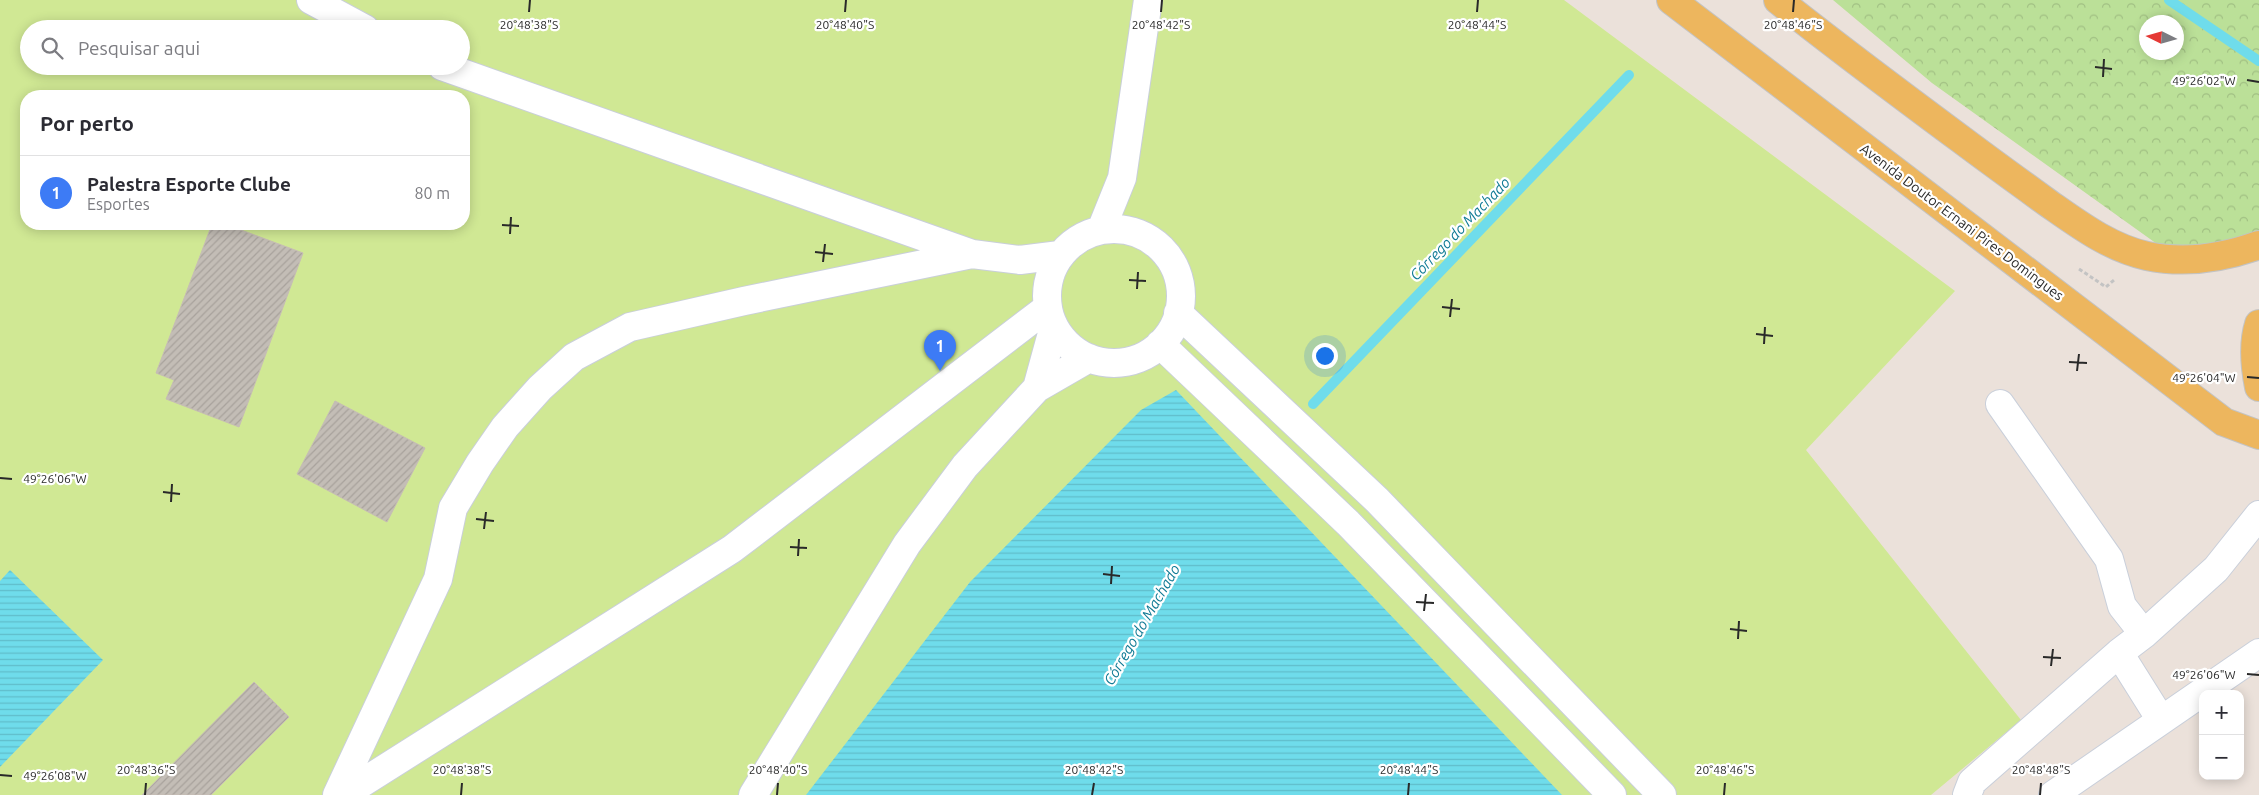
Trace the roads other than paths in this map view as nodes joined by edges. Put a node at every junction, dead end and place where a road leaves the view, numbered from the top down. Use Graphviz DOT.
graph roads {
  1 [pos="311,0"];
  2 [pos="1148,0"];
  3 [pos="1671,0"];
  4 [pos="1778,0"];
  5 [pos="348,20"];
  6 [pos="467,75"];
  7 [pos="1122,178"];
  8 [pos="1101,230"];
  9 [pos="1133,232"];
  10 [pos="2259,245"];
  11 [pos="972,254"];
  12 [pos="1060,255"];
  13 [pos="1020,260"];
  14 [pos="1049,307"];
  15 [pos="1178,313"];
  16 [pos="2259,324"];
  17 [pos="1160,344"];
  18 [pos="1089,358"];
  19 [pos="2259,387"];
  20 [pos="1037,388"];
  21 [pos="2000,404"];
  22 [pos="2259,435"];
  23 [pos="2259,515"];
  24 [pos="2144,634"];
  25 [pos="2119,653"];
  26 [pos="2259,653"];
  27 [pos="2161,720"];
  28 [pos="337,795"];
  29 [pos="343,795"];
  30 [pos="753,795"];
  31 [pos="1612,795"];
  32 [pos="1662,795"];
  33 [pos="1967,795"];
  34 [pos="2053,795"];
  1 -- 5 [label="street"];
  2 -- 7 [label="street"];
  3 -- 22 [label="main road, Avenida Doutor Ernani Pires Domingues"];
  4 -- 10 [label="main road"];
  6 -- 11 [label="street"];
  7 -- 8 [label="street"];
  7 -- 9 [label="street"];
  8 -- 9 [label="street"];
  8 -- 12 [label="street"];
  9 -- 15 [label="street"];
  11 -- 13 [label="street"];
  11 -- 28 [label="street"];
  12 -- 13 [label="street"];
  12 -- 14 [label="street"];
  13 -- 14 [label="street"];
  14 -- 18 [label="street"];
  14 -- 20 [label="street"];
  14 -- 29 [label="street"];
  15 -- 17 [label="street"];
  15 -- 32 [label="street"];
  16 -- 19 [label="main road"];
  17 -- 18 [label="street"];
  17 -- 31 [label="street"];
  18 -- 20 [label="street"];
  20 -- 30 [label="street"];
  21 -- 24 [label="street"];
  23 -- 24 [label="street"];
  24 -- 25 [label="street"];
  25 -- 27 [label="street"];
  25 -- 33 [label="street"];
  26 -- 27 [label="street"];
  27 -- 34 [label="street"];
}
